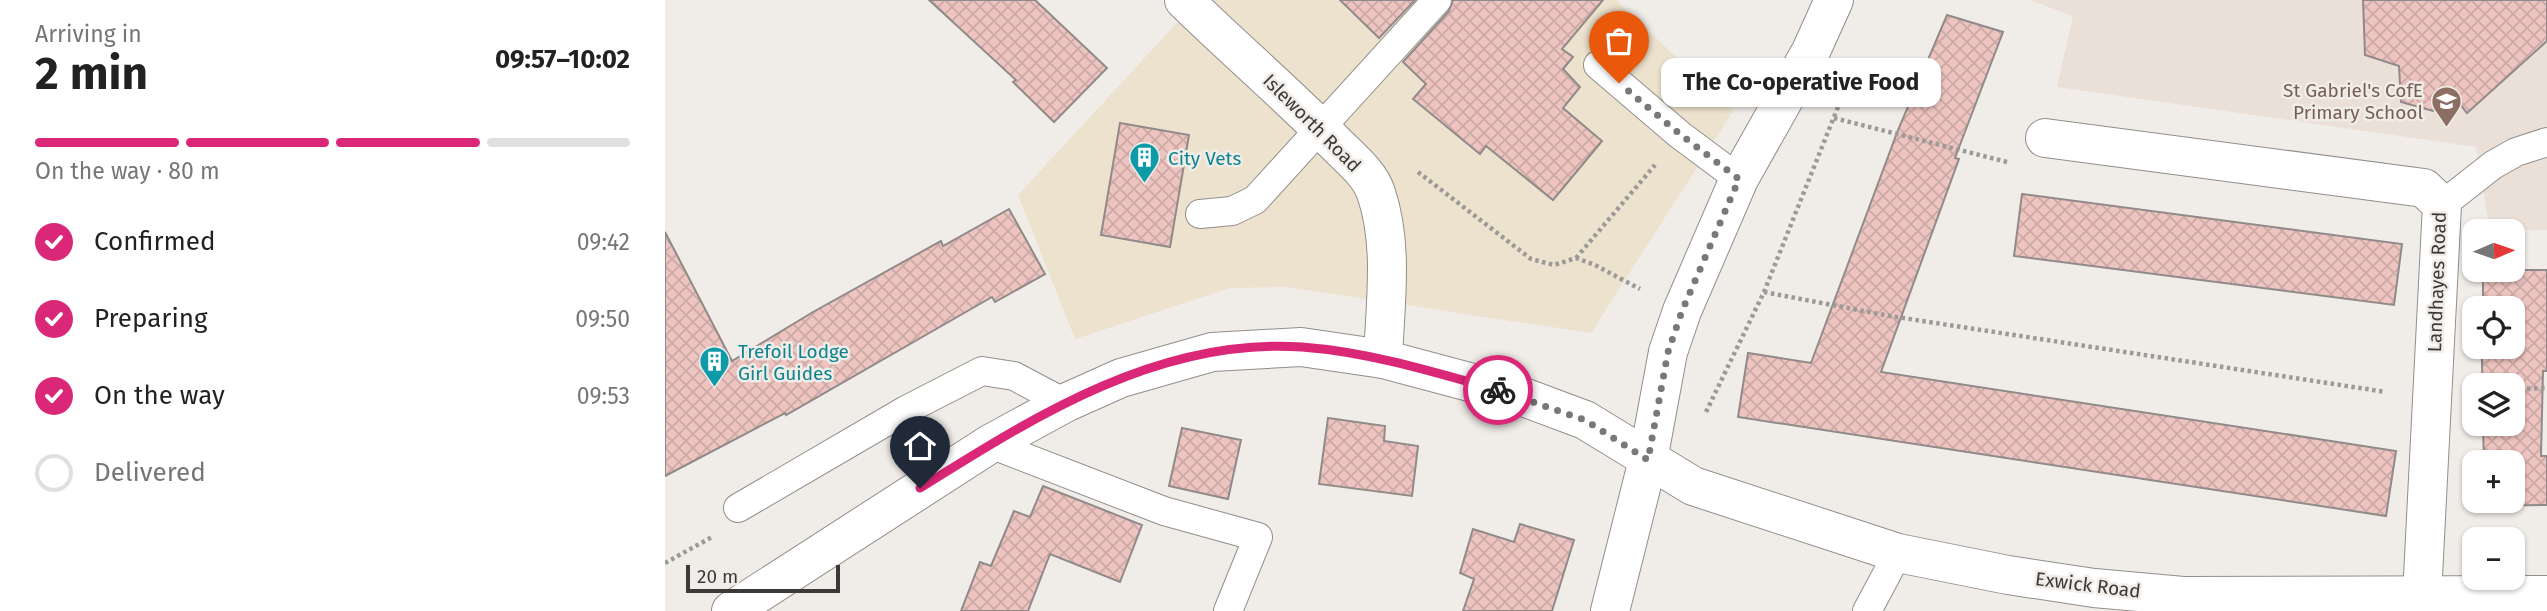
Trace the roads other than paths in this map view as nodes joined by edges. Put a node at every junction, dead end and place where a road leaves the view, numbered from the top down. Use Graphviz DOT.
graph roads {
  1 [pos="1184,0"];
  2 [pos="1437,0"];
  3 [pos="1834,0"];
  4 [pos="1598,65"];
  5 [pos="1321,128"];
  6 [pos="2045,138"];
  7 [pos="2547,142"];
  8 [pos="1739,179"];
  9 [pos="2442,205"];
  10 [pos="1200,214"];
  11 [pos="1383,359"];
  12 [pos="1065,403"];
  13 [pos="990,444"];
  14 [pos="1648,460"];
  15 [pos="739,508"];
  16 [pos="1898,553"];
  17 [pos="2422,596"];
  18 [pos="2547,596"];
  19 [pos="731,611"];
  20 [pos="1228,611"];
  21 [pos="1609,611"];
  22 [pos="1867,611"];
  1 -- 5 [label="street, Isleworth Road"];
  2 -- 5 [label="lane"];
  3 -- 8 [label="street"];
  4 -- 8 [label="lane"];
  5 -- 10 [label="lane"];
  5 -- 11 [label="street, Isleworth Road"];
  6 -- 9 [label="street, Landhayes Road"];
  7 -- 9 [label="lane"];
  8 -- 14 [label="street"];
  9 -- 17 [label="street, Landhayes Road"];
  11 -- 12 [label="street, Exwick Road"];
  11 -- 14 [label="street, Exwick Road"];
  12 -- 13 [label="street, Exwick Road"];
  12 -- 15 [label="lane"];
  13 -- 19 [label="street, Exwick Road"];
  13 -- 20 [label="lane"];
  14 -- 16 [label="street, Exwick Road"];
  14 -- 21 [label="street"];
  16 -- 17 [label="street, Exwick Road"];
  16 -- 22 [label="lane"];
  17 -- 18 [label="street, Exwick Road"];
}
